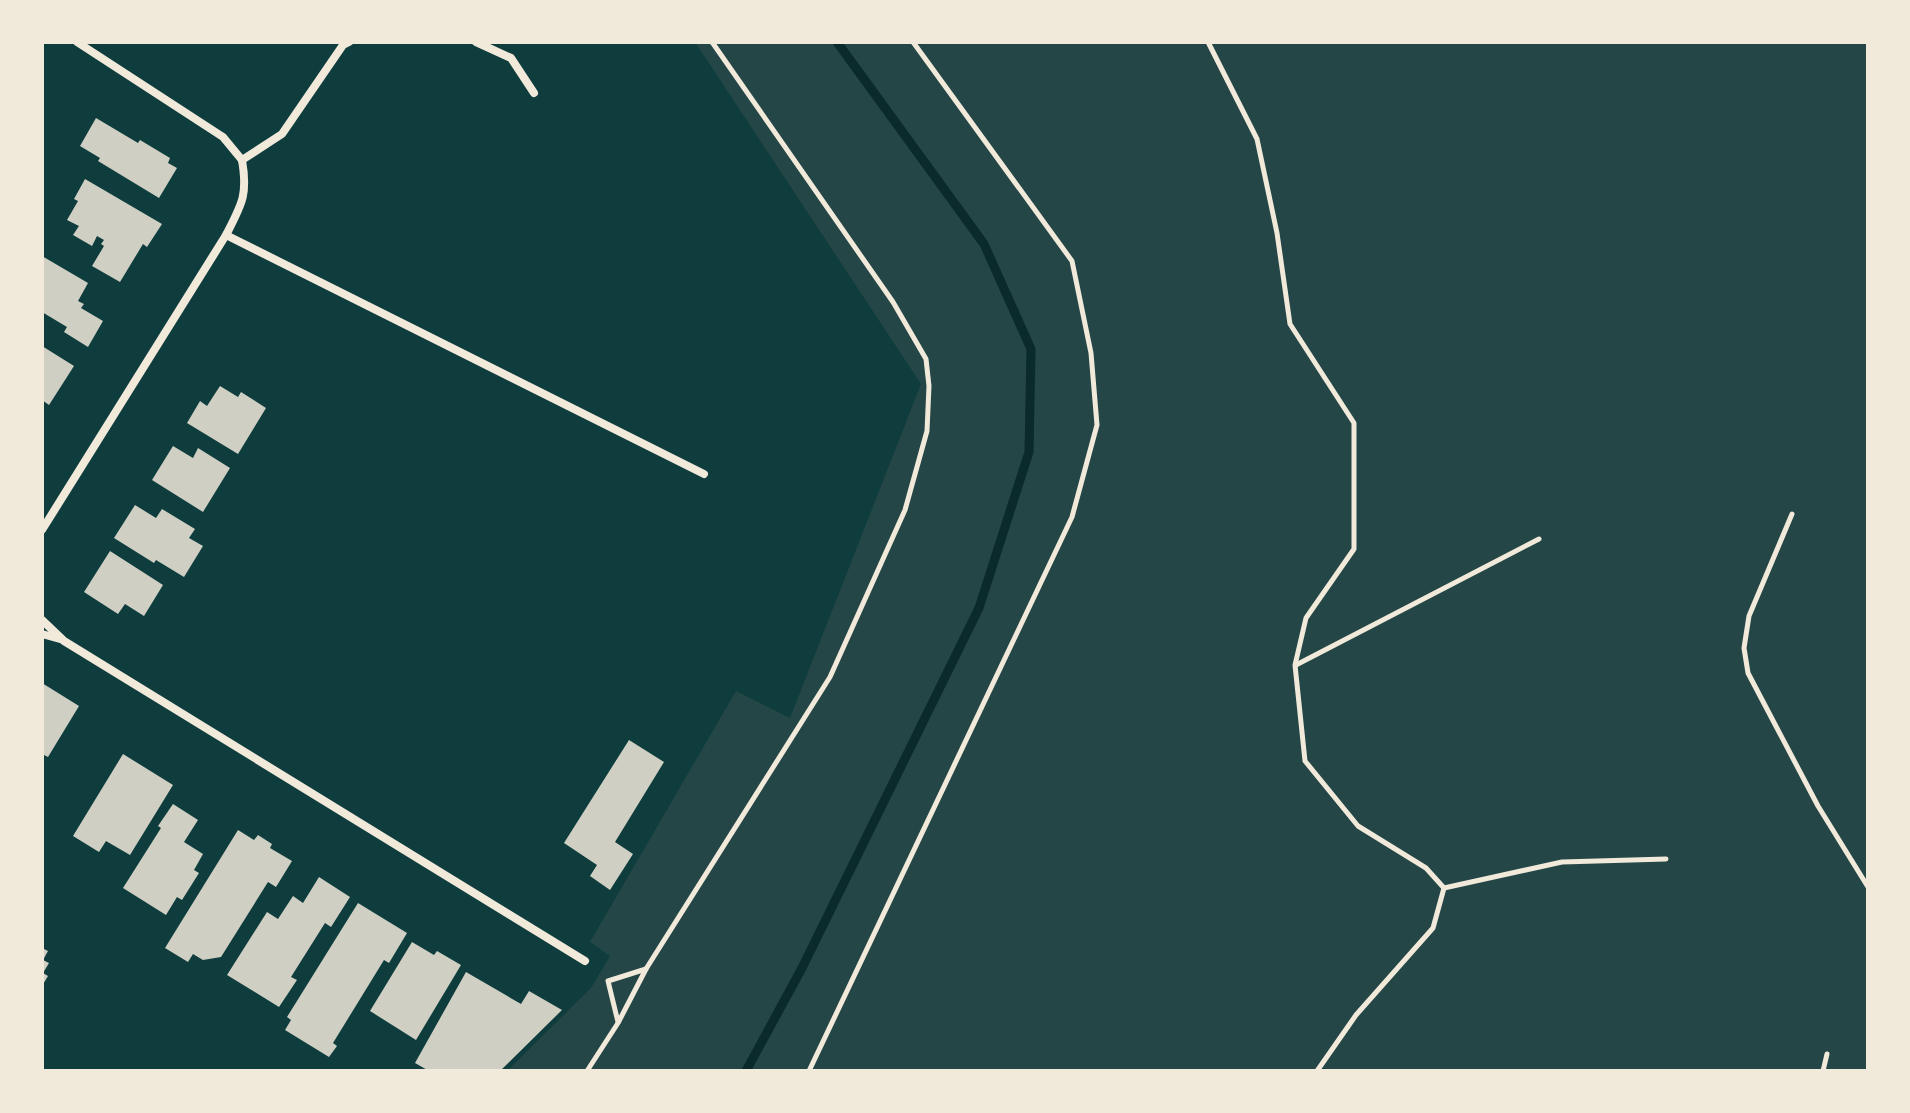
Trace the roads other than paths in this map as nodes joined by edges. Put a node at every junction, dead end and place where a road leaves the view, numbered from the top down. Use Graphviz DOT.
graph roads {
  1 [pos="77,42"];
  2 [pos="349,42"];
  3 [pos="476,42"];
  4 [pos="534,93"];
  5 [pos="242,160"];
  6 [pos="226,235"];
  7 [pos="704,474"];
  8 [pos="42,530"];
  9 [pos="42,620"];
  10 [pos="42,634"];
  11 [pos="64,641"];
  12 [pos="585,961"];
  1 -- 5 [label="street"];
  2 -- 5 [label="street"];
  3 -- 4 [label="street"];
  5 -- 6 [label="street"];
  6 -- 7 [label="street"];
  6 -- 8 [label="street"];
  9 -- 11 [label="street"];
  10 -- 11 [label="street"];
  11 -- 12 [label="street"];
}
